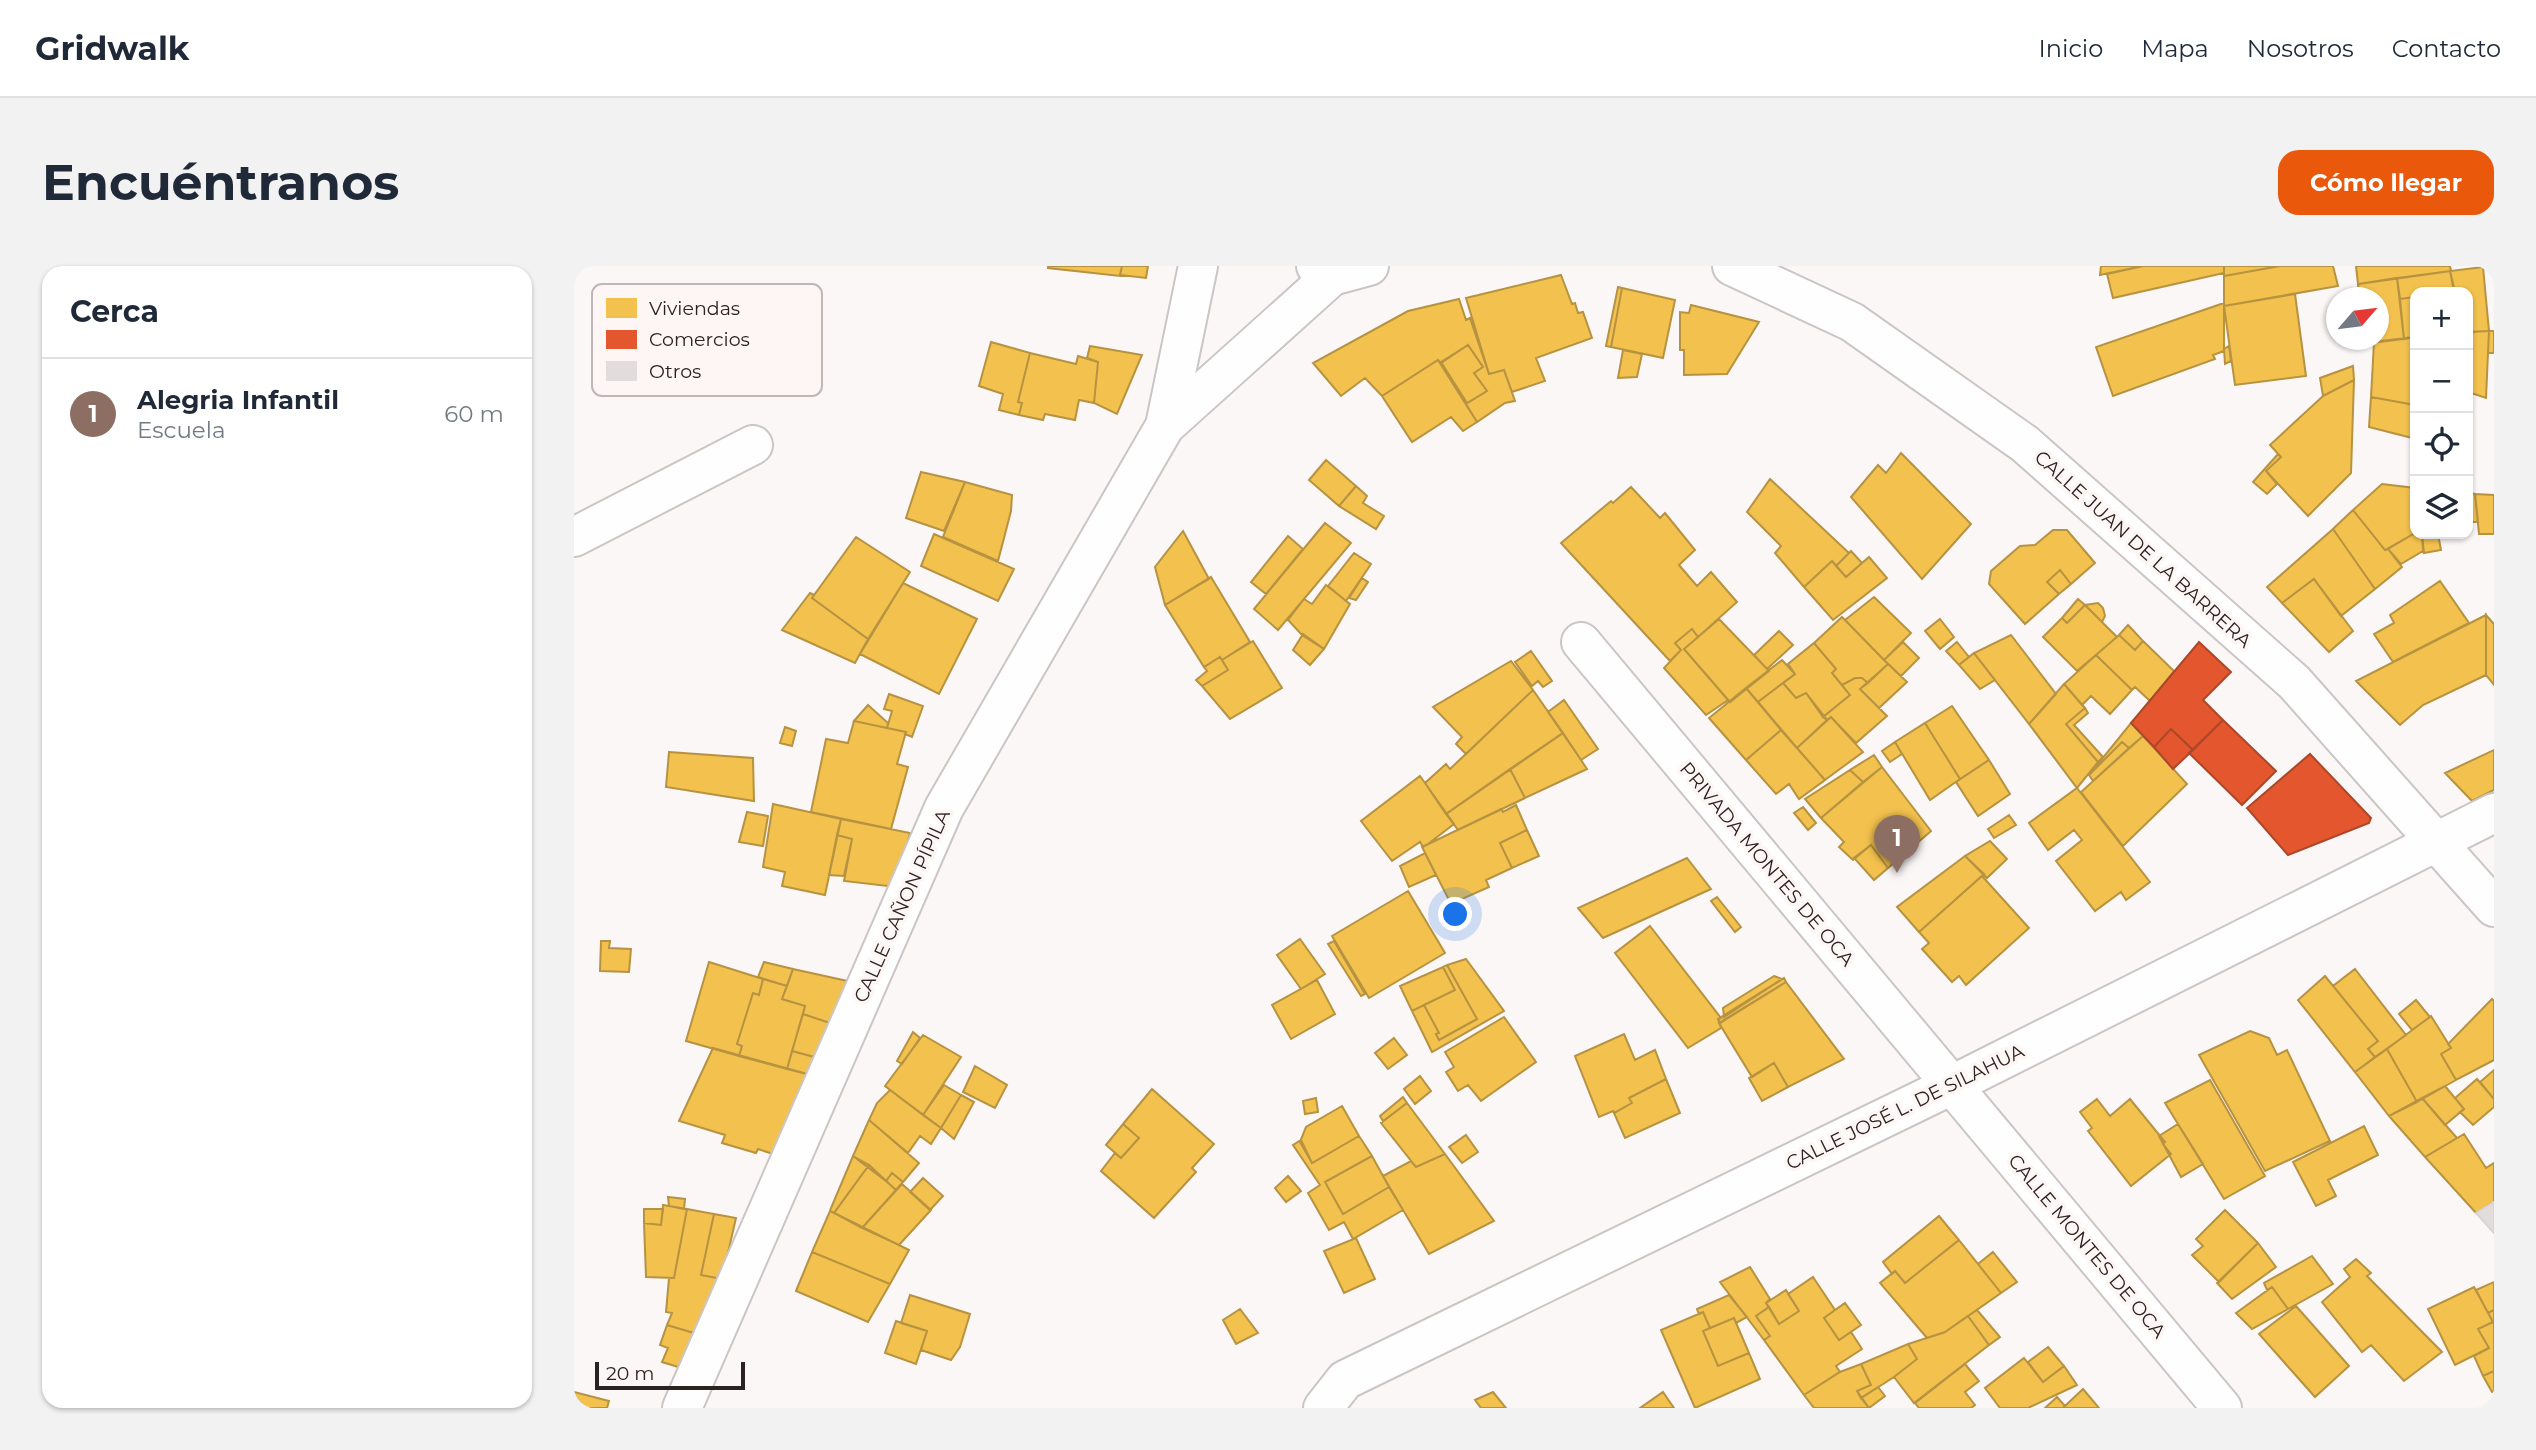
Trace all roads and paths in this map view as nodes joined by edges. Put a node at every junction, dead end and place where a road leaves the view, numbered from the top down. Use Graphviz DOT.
graph roads {
  1 [pos="1198,266"];
  2 [pos="1369,266"];
  3 [pos="1732,266"];
  4 [pos="1324,271"];
  5 [pos="1165,426"];
  6 [pos="753,445"];
  7 [pos="574,537"];
  8 [pos="1581,642"];
  9 [pos="2494,813"];
  10 [pos="2436,843"];
  11 [pos="2494,906"];
  12 [pos="1952,1085"];
  13 [pos="682,1408"];
  14 [pos="1323,1408"];
  15 [pos="2222,1408"];
  1 -- 5 [label="street, CALLE CAÑON PÍPILA"];
  2 -- 4 [label="street"];
  3 -- 10 [label="street, CALLE JUAN DE LA BARRERA"];
  4 -- 5 [label="street, CALLE CAÑON PÍPILA"];
  5 -- 13 [label="street, CALLE CAÑON PÍPILA"];
  6 -- 7 [label="street"];
  8 -- 12 [label="street, PRIVADA MONTES DE OCA"];
  9 -- 10 [label="street, CALLE JOSÉ L. DE SILAHUA"];
  10 -- 11 [label="street, CALLE JUAN DE LA BARRERA"];
  10 -- 12 [label="street, CALLE JOSÉ L. DE SILAHUA"];
  12 -- 14 [label="street, CALLE JOSÉ L. DE SILAHUA"];
  12 -- 15 [label="street, CALLE MONTES DE OCA"];
}
